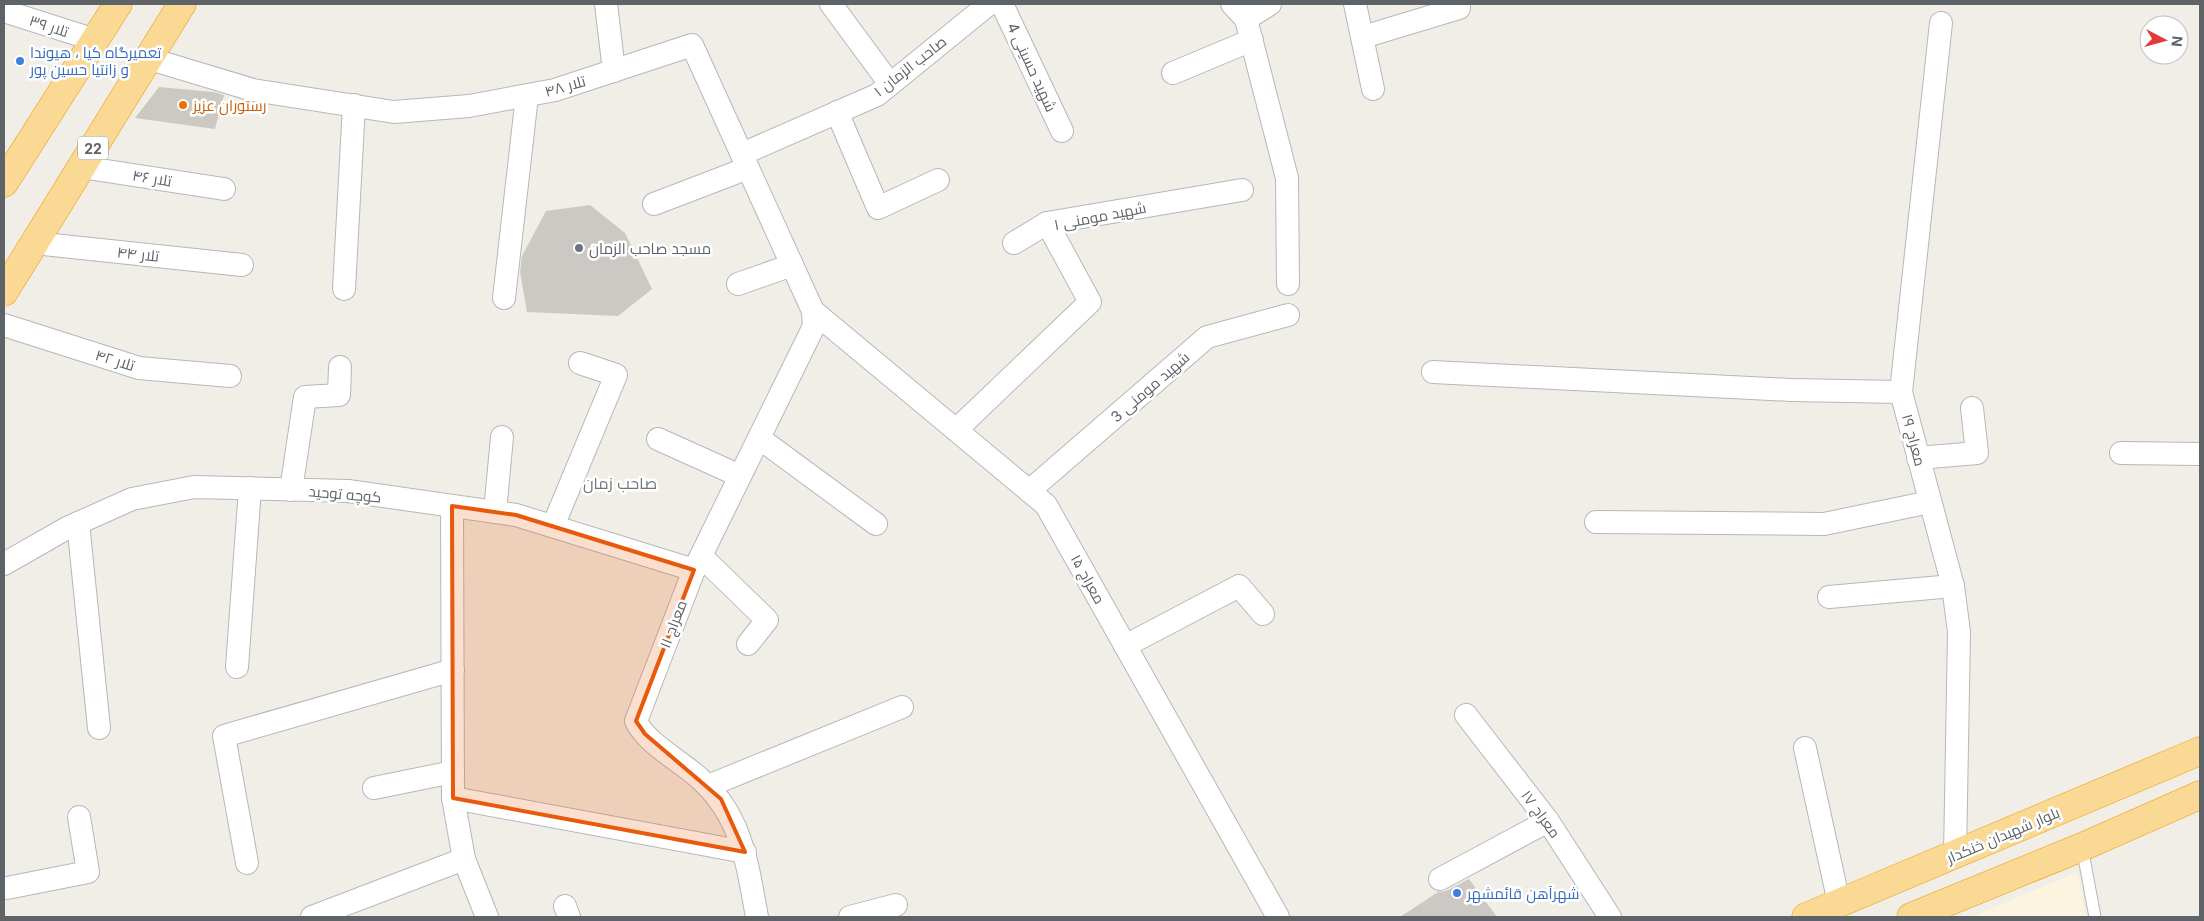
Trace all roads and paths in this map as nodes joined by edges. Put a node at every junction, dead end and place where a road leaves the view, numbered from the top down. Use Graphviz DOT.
graph roads {
  1 [pos="118,4"];
  2 [pos="182,4"];
  3 [pos="606,4"];
  4 [pos="831,4"];
  5 [pos="989,4"];
  6 [pos="1002,4"];
  7 [pos="1270,4"];
  8 [pos="1355,4"];
  9 [pos="1459,8"];
  10 [pos="4,11"];
  11 [pos="1243,21"];
  12 [pos="1941,23"];
  13 [pos="1363,38"];
  14 [pos="95,40"];
  15 [pos="148,58"];
  16 [pos="614,71"];
  17 [pos="1173,73"];
  18 [pos="890,84"];
  19 [pos="1374,89"];
  20 [pos="526,96"];
  21 [pos="354,105"];
  22 [pos="837,112"];
  23 [pos="1062,131"];
  24 [pos="745,161"];
  25 [pos="81,167"];
  26 [pos="938,180"];
  27 [pos="4,183"];
  28 [pos="224,189"];
  29 [pos="1242,190"];
  30 [pos="654,204"];
  31 [pos="1048,223"];
  32 [pos="34,243"];
  33 [pos="1014,243"];
  34 [pos="792,264"];
  35 [pos="242,265"];
  36 [pos="738,284"];
  37 [pos="1288,284"];
  38 [pos="344,288"];
  39 [pos="4,292"];
  40 [pos="504,298"];
  41 [pos="814,312"];
  42 [pos="1288,315"];
  43 [pos="4,325"];
  44 [pos="580,363"];
  45 [pos="340,367"];
  46 [pos="1433,372"];
  47 [pos="230,376"];
  48 [pos="1901,392"];
  49 [pos="1972,408"];
  50 [pos="956,430"];
  51 [pos="502,437"];
  52 [pos="759,438"];
  53 [pos="658,439"];
  54 [pos="2121,453"];
  55 [pos="2200,454"];
  56 [pos="1918,458"];
  57 [pos="740,476"];
  58 [pos="250,488"];
  59 [pos="291,490"];
  60 [pos="1029,491"];
  61 [pos="1930,502"];
  62 [pos="452,506"];
  63 [pos="494,512"];
  64 [pos="78,522"];
  65 [pos="1596,522"];
  66 [pos="876,524"];
  67 [pos="553,526"];
  68 [pos="698,563"];
  69 [pos="4,564"];
  70 [pos="1953,586"];
  71 [pos="1829,597"];
  72 [pos="1263,614"];
  73 [pos="748,644"];
  74 [pos="1125,646"];
  75 [pos="237,667"];
  76 [pos="452,670"];
  77 [pos="902,707"];
  78 [pos="1466,715"];
  79 [pos="99,728"];
  80 [pos="1804,748"];
  81 [pos="2200,751"];
  82 [pos="453,772"];
  83 [pos="708,786"];
  84 [pos="374,788"];
  85 [pos="2200,795"];
  86 [pos="453,798"];
  87 [pos="79,817"];
  88 [pos="1548,821"];
  89 [pos="2082,847"];
  90 [pos="745,852"];
  91 [pos="1955,856"];
  92 [pos="464,859"];
  93 [pos="246,863"];
  94 [pos="1440,879"];
  95 [pos="5,885"];
  96 [pos="1839,904"];
  97 [pos="896,905"];
  98 [pos="312,917"];
  99 [pos="487,917"];
  100 [pos="757,917"];
  101 [pos="850,917"];
  102 [pos="1278,917"];
  103 [pos="1610,917"];
  104 [pos="1806,917"];
  105 [pos="1910,917"];
  106 [pos="2095,917"];
  1 -- 14 [label="highway"];
  2 -- 15 [label="highway, 22"];
  3 -- 16 [label="street"];
  4 -- 18 [label="street"];
  5 -- 18 [label="street, صاحب الزمان ۱"];
  6 -- 23 [label="street, شهید حسینی 4"];
  7 -- 11 [label="street"];
  8 -- 13 [label="street"];
  9 -- 13 [label="street"];
  10 -- 14 [label="street, تلار ۳۹"];
  11 -- 17 [label="street"];
  11 -- 37 [label="street"];
  12 -- 48 [label="street, معراج ۱۹"];
  13 -- 19 [label="street"];
  14 -- 27 [label="highway"];
  15 -- 21 [label="street, تلار ۴۸"];
  15 -- 25 [label="highway, 22"];
  16 -- 20 [label="street, تلار ۴۸"];
  16 -- 24 [label="street, تلار ۴۸"];
  18 -- 22 [label="street, صاحب الزمان ۱"];
  20 -- 21 [label="street, تلار ۴۸"];
  20 -- 40 [label="street"];
  21 -- 38 [label="street"];
  22 -- 24 [label="street, صاحب الزمان ۱"];
  22 -- 26 [label="street"];
  24 -- 30 [label="street, صاحب الزمان ۱"];
  24 -- 34 [label="street, تلار ۴۸"];
  25 -- 28 [label="street, تلار ۴۶"];
  25 -- 32 [label="highway, 22"];
  29 -- 31 [label="street, شهید مومنی ۱"];
  31 -- 33 [label="street"];
  31 -- 50 [label="street, شهید مومنی ۱"];
  32 -- 35 [label="street, تلار ۴۴"];
  32 -- 39 [label="highway, 22"];
  34 -- 36 [label="street"];
  34 -- 41 [label="street, تلار ۴۸"];
  41 -- 50 [label="street, معراج ۱۵"];
  41 -- 52 [label="street, معراج ۱۱"];
  42 -- 60 [label="street, شهید مومنی 3"];
  43 -- 47 [label="street, تلار ۴۲"];
  44 -- 67 [label="street"];
  45 -- 59 [label="street"];
  46 -- 48 [label="street"];
  48 -- 56 [label="street, معراج ۱۹"];
  49 -- 56 [label="street"];
  50 -- 60 [label="street, معراج ۱۵"];
  51 -- 63 [label="street"];
  52 -- 57 [label="street, معراج ۱۱"];
  52 -- 66 [label="street"];
  53 -- 57 [label="street"];
  54 -- 55 [label="street"];
  56 -- 61 [label="street, معراج ۱۹"];
  57 -- 68 [label="street, معراج ۱۱"];
  58 -- 59 [label="street, کوچه توحید"];
  58 -- 64 [label="street, کوچه توحید"];
  58 -- 75 [label="street"];
  59 -- 62 [label="street, کوچه توحید"];
  60 -- 74 [label="street, معراج ۱۵"];
  61 -- 65 [label="street"];
  61 -- 70 [label="street, معراج ۱۹"];
  62 -- 63 [label="street, کوچه توحید"];
  62 -- 76 [label="street"];
  63 -- 67 [label="street, کوچه توحید"];
  64 -- 69 [label="street, کوچه توحید"];
  64 -- 79 [label="street"];
  67 -- 68 [label="street, کوچه توحید"];
  68 -- 73 [label="street"];
  68 -- 83 [label="street, معراج ۱۱"];
  70 -- 71 [label="street"];
  70 -- 91 [label="street, معراج ۱۹"];
  72 -- 74 [label="street"];
  74 -- 102 [label="street, معراج ۱۵"];
  76 -- 82 [label="street"];
  76 -- 93 [label="street"];
  77 -- 83 [label="street"];
  78 -- 88 [label="street, معراج ۱۷"];
  80 -- 96 [label="street"];
  81 -- 91 [label="highway, بلوار شهیدان خنکدار"];
  82 -- 84 [label="street"];
  82 -- 86 [label="street"];
  83 -- 90 [label="street, معراج ۱۱"];
  85 -- 89 [label="highway"];
  86 -- 90 [label="street"];
  86 -- 92 [label="street"];
  87 -- 95 [label="street"];
  88 -- 94 [label="street"];
  88 -- 103 [label="street, معراج ۱۷"];
  89 -- 105 [label="highway"];
  89 -- 106 [label="lane"];
  90 -- 100 [label="street, معراج ۱۱"];
  91 -- 96 [label="highway, بلوار شهیدان خنکدار"];
  92 -- 98 [label="street"];
  92 -- 99 [label="street"];
  96 -- 104 [label="highway, بلوار شهیدان خنکدار"];
  97 -- 101 [label="street"];
}
